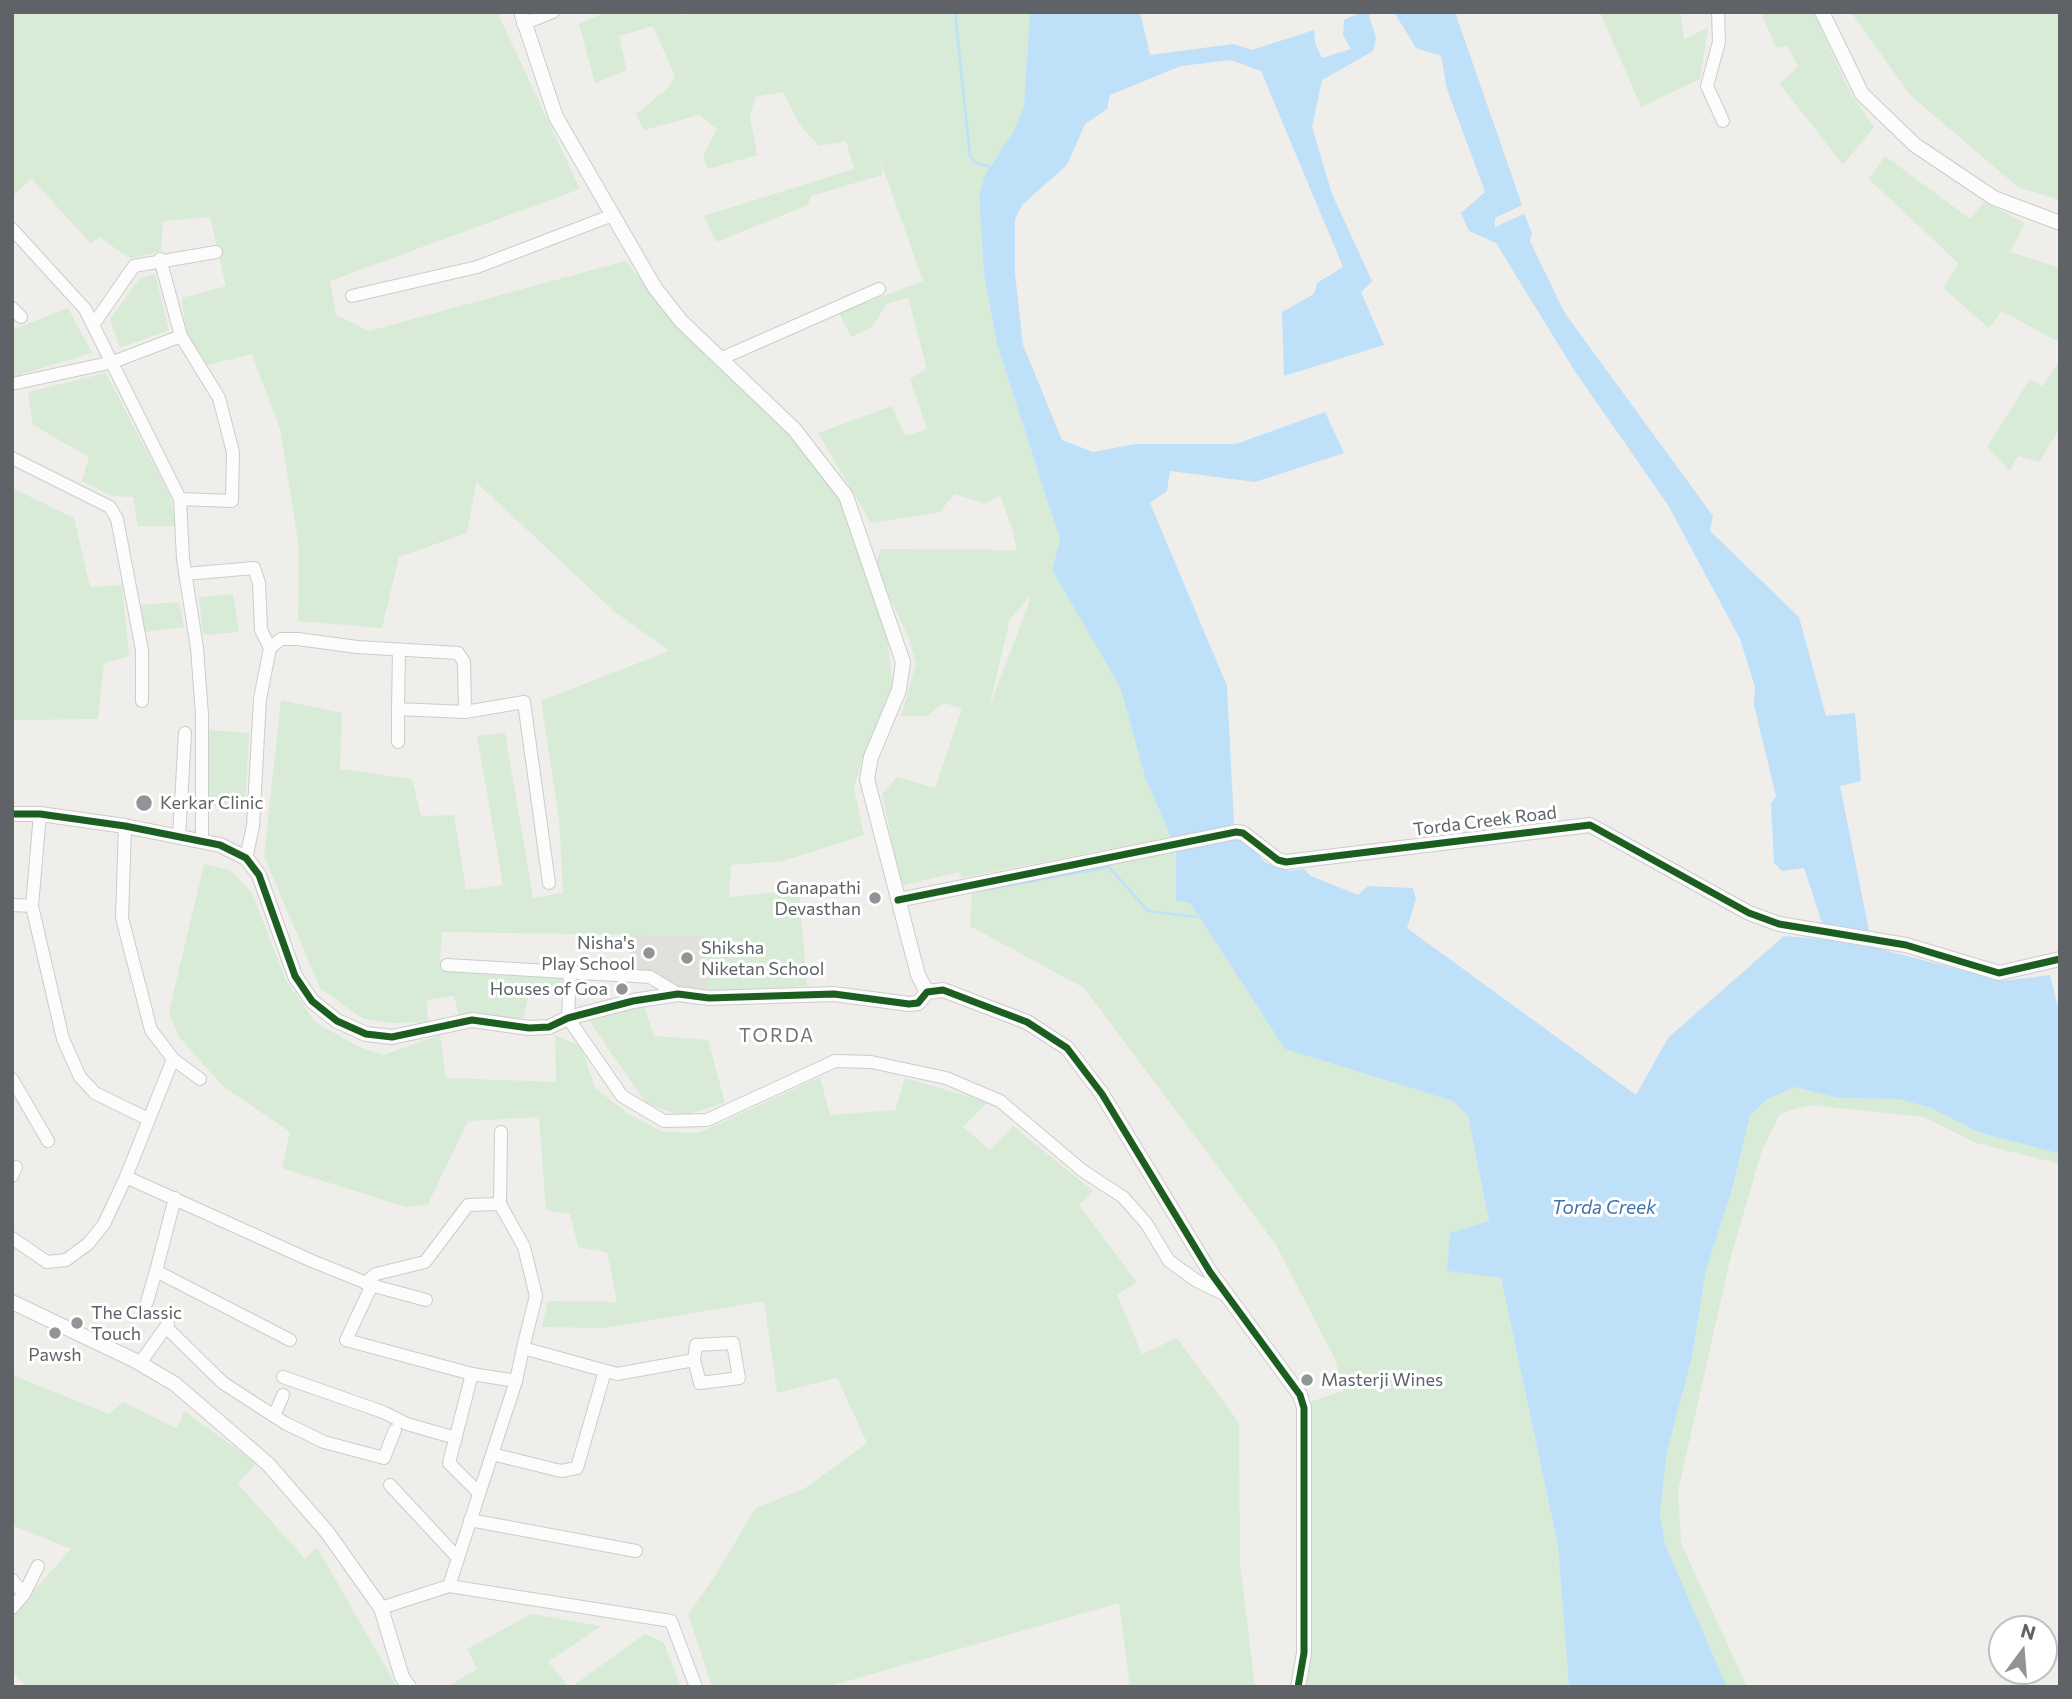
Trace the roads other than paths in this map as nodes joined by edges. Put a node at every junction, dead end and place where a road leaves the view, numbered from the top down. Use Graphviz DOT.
graph roads {
  1 [pos="553,12"];
  2 [pos="1718,12"];
  3 [pos="1822,12"];
  4 [pos="522,18"];
  5 [pos="1723,121"];
  6 [pos="613,215"];
  7 [pos="2060,223"];
  8 [pos="12,229"];
  9 [pos="216,252"];
  10 [pos="160,260"];
  11 [pos="879,289"];
  12 [pos="352,296"];
  13 [pos="93,325"];
  14 [pos="181,336"];
  15 [pos="720,359"];
  16 [pos="113,362"];
  17 [pos="12,384"];
  18 [pos="12,458"];
  19 [pos="180,499"];
  20 [pos="184,574"];
  21 [pos="270,648"];
  22 [pos="399,650"];
  23 [pos="142,701"];
  24 [pos="398,709"];
  25 [pos="465,712"];
  26 [pos="185,733"];
  27 [pos="398,742"];
  28 [pos="12,814"];
  29 [pos="40,814"];
  30 [pos="125,826"];
  31 [pos="179,836"];
  32 [pos="202,841"];
  33 [pos="246,858"];
  34 [pos="549,883"];
  35 [pos="898,900"];
  36 [pos="12,905"];
  37 [pos="32,906"];
  38 [pos="2060,959"];
  39 [pos="447,965"];
  40 [pos="570,972"];
  41 [pos="927,992"];
  42 [pos="678,994"];
  43 [pos="568,1018"];
  44 [pos="173,1059"];
  45 [pos="12,1079"];
  46 [pos="200,1079"];
  47 [pos="148,1119"];
  48 [pos="501,1132"];
  49 [pos="48,1140"];
  50 [pos="126,1177"];
  51 [pos="175,1198"];
  52 [pos="500,1204"];
  53 [pos="12,1238"];
  54 [pos="156,1271"];
  55 [pos="368,1284"];
  56 [pos="1226,1295"];
  57 [pos="426,1300"];
  58 [pos="12,1302"];
  59 [pos="146,1305"];
  60 [pos="290,1339"];
  61 [pos="523,1348"];
  62 [pos="694,1360"];
  63 [pos="140,1363"];
  64 [pos="604,1371"];
  65 [pos="472,1374"];
  66 [pos="283,1377"];
  67 [pos="516,1381"];
  68 [pos="283,1395"];
  69 [pos="274,1416"];
  70 [pos="395,1430"];
  71 [pos="456,1438"];
  72 [pos="492,1454"];
  73 [pos="390,1485"];
  74 [pos="479,1493"];
  75 [pos="470,1520"];
  76 [pos="636,1552"];
  77 [pos="458,1558"];
  78 [pos="38,1566"];
  79 [pos="12,1580"];
  80 [pos="449,1586"];
  81 [pos="24,1594"];
  82 [pos="12,1608"];
  83 [pos="381,1608"];
  84 [pos="408,1687"];
  85 [pos="695,1687"];
  86 [pos="1298,1687"];
  1 -- 4 [label="street"];
  2 -- 5 [label="street"];
  3 -- 7 [label="street"];
  4 -- 6 [label="street"];
  6 -- 12 [label="street"];
  6 -- 15 [label="street"];
  8 -- 13 [label="street"];
  9 -- 10 [label="street"];
  10 -- 13 [label="street"];
  10 -- 14 [label="street"];
  11 -- 15 [label="street"];
  13 -- 16 [label="street"];
  14 -- 16 [label="street"];
  14 -- 19 [label="street"];
  15 -- 35 [label="street"];
  16 -- 17 [label="street"];
  16 -- 19 [label="street"];
  18 -- 23 [label="street"];
  19 -- 20 [label="street"];
  20 -- 21 [label="street"];
  20 -- 32 [label="street"];
  21 -- 22 [label="street"];
  21 -- 33 [label="street"];
  22 -- 24 [label="street"];
  22 -- 25 [label="street"];
  24 -- 25 [label="street"];
  24 -- 27 [label="street"];
  25 -- 34 [label="street"];
  26 -- 31 [label="street"];
  28 -- 29 [label="street"];
  29 -- 30 [label="street"];
  29 -- 37 [label="street"];
  30 -- 31 [label="street"];
  30 -- 44 [label="street"];
  31 -- 32 [label="street"];
  32 -- 33 [label="street"];
  33 -- 43 [label="street"];
  35 -- 38 [label="street, Torda Creek Road"];
  35 -- 41 [label="street"];
  36 -- 37 [label="street"];
  37 -- 47 [label="street"];
  39 -- 40 [label="street"];
  40 -- 42 [label="street"];
  40 -- 43 [label="street"];
  41 -- 42 [label="street"];
  41 -- 56 [label="street"];
  42 -- 43 [label="street"];
  43 -- 56 [label="street"];
  44 -- 46 [label="street"];
  44 -- 47 [label="street"];
  45 -- 49 [label="street"];
  47 -- 50 [label="street"];
  48 -- 52 [label="street"];
  50 -- 51 [label="street"];
  50 -- 53 [label="street"];
  51 -- 54 [label="street"];
  51 -- 55 [label="street"];
  52 -- 55 [label="street"];
  52 -- 61 [label="street"];
  54 -- 59 [label="street"];
  54 -- 60 [label="street"];
  55 -- 57 [label="street"];
  55 -- 65 [label="street"];
  56 -- 86 [label="street"];
  58 -- 63 [label="street"];
  61 -- 64 [label="street"];
  61 -- 67 [label="street"];
  62 -- 64 [label="street"];
  63 -- 69 [label="street"];
  63 -- 83 [label="street"];
  64 -- 72 [label="street"];
  65 -- 67 [label="street"];
  65 -- 71 [label="street"];
  66 -- 71 [label="street"];
  67 -- 72 [label="street"];
  68 -- 69 [label="street"];
  69 -- 70 [label="street"];
  71 -- 74 [label="street"];
  72 -- 74 [label="street"];
  73 -- 77 [label="street"];
  74 -- 75 [label="street"];
  75 -- 76 [label="street"];
  75 -- 77 [label="street"];
  77 -- 80 [label="street"];
  78 -- 81 [label="street"];
  79 -- 81 [label="street"];
  80 -- 83 [label="street"];
  80 -- 85 [label="street"];
  81 -- 82 [label="street"];
  83 -- 84 [label="street"];
}
